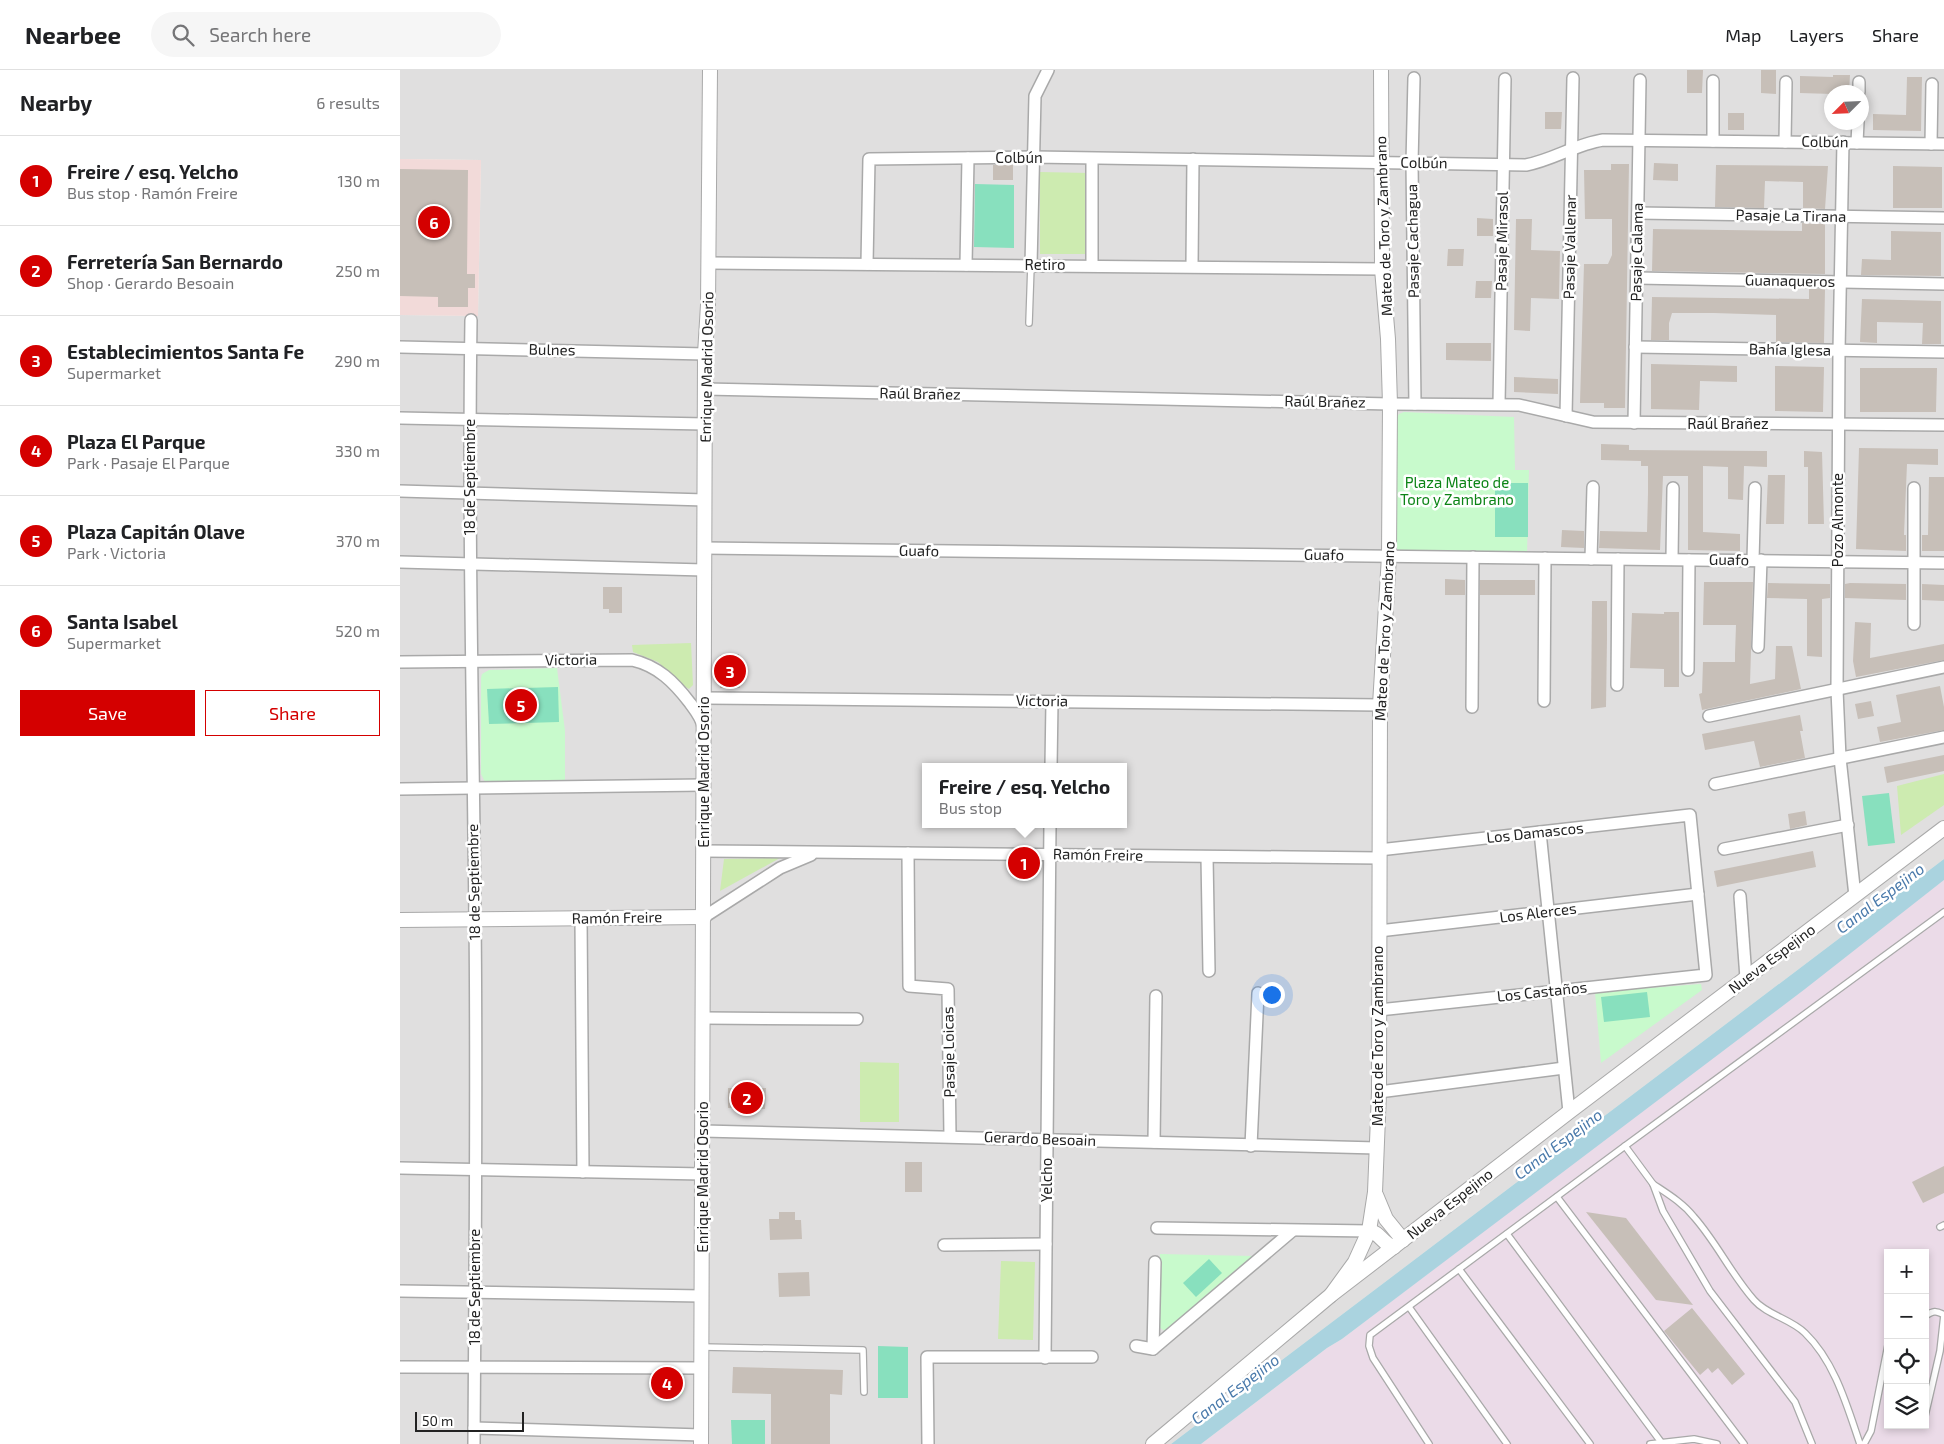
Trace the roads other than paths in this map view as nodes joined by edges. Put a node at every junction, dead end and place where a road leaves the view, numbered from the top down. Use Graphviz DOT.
graph roads {
  1 [pos="710,70"];
  2 [pos="1048,70"];
  3 [pos="1381,70"];
  4 [pos="1414,78"];
  5 [pos="1573,78"];
  6 [pos="1505,79"];
  7 [pos="1640,80"];
  8 [pos="1713,81"];
  9 [pos="1786,82"];
  10 [pos="1932,84"];
  11 [pos="1858,130"];
  12 [pos="1639,140"];
  13 [pos="1712,141"];
  14 [pos="1785,142"];
  15 [pos="1843,142"];
  16 [pos="1857,142"];
  17 [pos="1931,144"];
  18 [pos="1944,144"];
  19 [pos="1572,149"];
  20 [pos="1034,157"];
  21 [pos="968,158"];
  22 [pos="1092,159"];
  23 [pos="1193,159"];
  24 [pos="1381,162"];
  25 [pos="1412,163"];
  26 [pos="1504,165"];
  27 [pos="1638,213"];
  28 [pos="1842,217"];
  29 [pos="1944,218"];
  30 [pos="709,263"];
  31 [pos="867,264"];
  32 [pos="966,264"];
  33 [pos="1031,265"];
  34 [pos="1092,266"];
  35 [pos="1192,266"];
  36 [pos="1382,269"];
  37 [pos="1637,278"];
  38 [pos="1841,282"];
  39 [pos="1944,284"];
  40 [pos="471,320"];
  41 [pos="1029,323"];
  42 [pos="400,347"];
  43 [pos="1635,347"];
  44 [pos="470,348"];
  45 [pos="1839,350"];
  46 [pos="1944,352"];
  47 [pos="705,354"];
  48 [pos="704,389"];
  49 [pos="1390,404"];
  50 [pos="1415,404"];
  51 [pos="1499,404"];
  52 [pos="1566,416"];
  53 [pos="400,418"];
  54 [pos="470,419"];
  55 [pos="1634,423"];
  56 [pos="705,424"];
  57 [pos="1838,424"];
  58 [pos="1944,425"];
  59 [pos="1593,487"];
  60 [pos="1673,488"];
  61 [pos="1755,488"];
  62 [pos="1914,488"];
  63 [pos="400,491"];
  64 [pos="470,493"];
  65 [pos="704,500"];
  66 [pos="704,548"];
  67 [pos="1389,556"];
  68 [pos="1473,557"];
  69 [pos="1545,558"];
  70 [pos="1591,558"];
  71 [pos="1618,559"];
  72 [pos="1672,559"];
  73 [pos="1689,560"];
  74 [pos="1757,560"];
  75 [pos="1837,561"];
  76 [pos="400,562"];
  77 [pos="1913,562"];
  78 [pos="1944,563"];
  79 [pos="470,564"];
  80 [pos="704,570"];
  81 [pos="1914,624"];
  82 [pos="1758,647"];
  83 [pos="400,662"];
  84 [pos="473,662"];
  85 [pos="1944,667"];
  86 [pos="1688,670"];
  87 [pos="1617,685"];
  88 [pos="1836,690"];
  89 [pos="704,698"];
  90 [pos="1544,701"];
  91 [pos="1052,702"];
  92 [pos="1380,705"];
  93 [pos="1472,707"];
  94 [pos="1709,716"];
  95 [pos="704,736"];
  96 [pos="1944,737"];
  97 [pos="1840,758"];
  98 [pos="1051,763"];
  99 [pos="1715,784"];
  100 [pos="704,785"];
  101 [pos="473,788"];
  102 [pos="400,789"];
  103 [pos="1848,825"];
  104 [pos="1050,828"];
  105 [pos="1944,828"];
  106 [pos="1540,832"];
  107 [pos="1724,849"];
  108 [pos="704,851"];
  109 [pos="817,853"];
  110 [pos="908,853"];
  111 [pos="1379,854"];
  112 [pos="1050,855"];
  113 [pos="1207,856"];
  114 [pos="1698,894"];
  115 [pos="1740,896"];
  116 [pos="1855,896"];
  117 [pos="1548,912"];
  118 [pos="1944,912"];
  119 [pos="704,917"];
  120 [pos="581,918"];
  121 [pos="400,920"];
  122 [pos="475,920"];
  123 [pos="1379,931"];
  124 [pos="1209,971"];
  125 [pos="1746,978"];
  126 [pos="1555,991"];
  127 [pos="1258,993"];
  128 [pos="1156,996"];
  129 [pos="1379,1010"];
  130 [pos="703,1018"];
  131 [pos="857,1019"];
  132 [pos="1564,1068"];
  133 [pos="1379,1092"];
  134 [pos="1569,1112"];
  135 [pos="703,1131"];
  136 [pos="950,1136"];
  137 [pos="1047,1139"];
  138 [pos="1154,1142"];
  139 [pos="1251,1146"];
  140 [pos="1625,1146"];
  141 [pos="1377,1148"];
  142 [pos="400,1168"];
  143 [pos="475,1170"];
  144 [pos="583,1172"];
  145 [pos="702,1174"];
  146 [pos="1653,1184"];
  147 [pos="1375,1192"];
  148 [pos="1557,1197"];
  149 [pos="1157,1228"];
  150 [pos="1292,1230"];
  151 [pos="1369,1231"];
  152 [pos="1507,1234"];
  153 [pos="1046,1244"];
  154 [pos="1399,1244"];
  155 [pos="944,1245"];
  156 [pos="1155,1262"];
  157 [pos="1459,1269"];
  158 [pos="400,1291"];
  159 [pos="475,1293"];
  160 [pos="1331,1295"];
  161 [pos="702,1296"];
  162 [pos="1409,1307"];
  163 [pos="1929,1314"];
  164 [pos="1136,1346"];
  165 [pos="702,1347"];
  166 [pos="1153,1348"];
  167 [pos="1092,1357"];
  168 [pos="1045,1358"];
  169 [pos="1884,1366"];
  170 [pos="400,1367"];
  171 [pos="474,1367"];
  172 [pos="702,1368"];
  173 [pos="864,1392"];
  174 [pos="1929,1398"];
  175 [pos="474,1428"];
  176 [pos="701,1440"];
  177 [pos="1661,1442"];
  178 [pos="474,1444"];
  179 [pos="928,1444"];
  180 [pos="1153,1444"];
  181 [pos="1429,1444"];
  182 [pos="1507,1444"];
  183 [pos="1590,1444"];
  184 [pos="1650,1444"];
  185 [pos="1717,1444"];
  186 [pos="1744,1444"];
  187 [pos="1812,1444"];
  188 [pos="1862,1444"];
  1 -- 30 [label="street, Enrique Madrid Osorio"];
  2 -- 20 [label="street"];
  3 -- 24 [label="street, Mateo de Toro y Zambrano"];
  4 -- 25 [label="street, Pasaje Cachagua"];
  5 -- 19 [label="street, Pasaje Vallenar"];
  6 -- 26 [label="street, Pasaje Mirasol"];
  7 -- 12 [label="street, Pasaje Calama"];
  8 -- 13 [label="street"];
  9 -- 14 [label="street"];
  10 -- 17 [label="street"];
  11 -- 16 [label="street"];
  12 -- 13 [label="street, Colbún"];
  12 -- 19 [label="street, Colbún"];
  12 -- 27 [label="street, Pasaje Calama"];
  13 -- 14 [label="street, Colbún"];
  14 -- 15 [label="street, Colbún"];
  15 -- 16 [label="street, Colbún"];
  15 -- 28 [label="street, Pozo Almonte"];
  16 -- 17 [label="street, Colbún"];
  17 -- 18 [label="street, Colbún"];
  19 -- 26 [label="street, Colbún"];
  19 -- 52 [label="street, Pasaje Vallenar"];
  20 -- 21 [label="street, Colbún"];
  20 -- 22 [label="street, Colbún"];
  20 -- 33 [label="street"];
  21 -- 31 [label="street, Colbún"];
  21 -- 32 [label="street"];
  22 -- 23 [label="street, Colbún"];
  22 -- 34 [label="street"];
  23 -- 24 [label="street, Colbún"];
  23 -- 35 [label="street"];
  24 -- 25 [label="street, Colbún"];
  24 -- 36 [label="street, Mateo de Toro y Zambrano"];
  25 -- 26 [label="street, Colbún"];
  25 -- 50 [label="street, Pasaje Cachagua"];
  26 -- 51 [label="street, Pasaje Mirasol"];
  27 -- 28 [label="street, Pasaje La Tirana"];
  27 -- 37 [label="street, Pasaje Calama"];
  28 -- 29 [label="street, Pasaje La Tirana"];
  28 -- 38 [label="street, Pozo Almonte"];
  30 -- 31 [label="street, Retiro"];
  30 -- 47 [label="street, Enrique Madrid Osorio"];
  31 -- 32 [label="street, Retiro"];
  32 -- 33 [label="street, Retiro"];
  33 -- 34 [label="street, Retiro"];
  33 -- 41 [label="lane"];
  34 -- 35 [label="street, Retiro"];
  35 -- 36 [label="street, Retiro"];
  36 -- 49 [label="street, Mateo de Toro y Zambrano"];
  37 -- 38 [label="street, Guanaqueros"];
  37 -- 43 [label="street, Pasaje Calama"];
  38 -- 39 [label="street, Guanaqueros"];
  38 -- 45 [label="street, Pozo Almonte"];
  40 -- 44 [label="street, 18 de Septiembre"];
  42 -- 44 [label="street, Bulnes"];
  43 -- 45 [label="street, Bahía Iglesa"];
  43 -- 55 [label="street, Pasaje Calama"];
  44 -- 47 [label="street, Bulnes"];
  44 -- 54 [label="street, 18 de Septiembre"];
  45 -- 46 [label="street, Bahía Iglesa"];
  45 -- 57 [label="street, Pozo Almonte"];
  47 -- 48 [label="street, Enrique Madrid Osorio"];
  48 -- 49 [label="street, Raúl Brañez"];
  48 -- 56 [label="street, Enrique Madrid Osorio"];
  49 -- 50 [label="street, Raúl Brañez"];
  49 -- 67 [label="street, Mateo de Toro y Zambrano"];
  50 -- 51 [label="street, Raúl Brañez"];
  51 -- 52 [label="street, Raúl Brañez"];
  52 -- 55 [label="street, Raúl Brañez"];
  53 -- 54 [label="street"];
  54 -- 56 [label="street"];
  54 -- 64 [label="street, 18 de Septiembre"];
  55 -- 57 [label="street, Raúl Brañez"];
  56 -- 65 [label="street, Enrique Madrid Osorio"];
  57 -- 58 [label="street, Raúl Brañez"];
  57 -- 75 [label="street, Pozo Almonte"];
  59 -- 70 [label="street"];
  60 -- 72 [label="street"];
  61 -- 74 [label="street"];
  62 -- 77 [label="street"];
  63 -- 64 [label="street"];
  64 -- 65 [label="street"];
  64 -- 79 [label="street, 18 de Septiembre"];
  65 -- 66 [label="street, Enrique Madrid Osorio"];
  66 -- 67 [label="street, Guafo"];
  66 -- 80 [label="street, Enrique Madrid Osorio"];
  67 -- 68 [label="street, Guafo"];
  67 -- 92 [label="street, Mateo de Toro y Zambrano"];
  68 -- 69 [label="street, Guafo"];
  68 -- 93 [label="street"];
  69 -- 70 [label="street, Guafo"];
  69 -- 90 [label="street"];
  70 -- 71 [label="street, Guafo"];
  71 -- 72 [label="street, Guafo"];
  71 -- 87 [label="street"];
  72 -- 73 [label="street, Guafo"];
  73 -- 74 [label="street, Guafo"];
  73 -- 86 [label="street"];
  74 -- 75 [label="street, Guafo"];
  74 -- 82 [label="street"];
  75 -- 77 [label="street, Guafo"];
  75 -- 88 [label="street, Pozo Almonte"];
  76 -- 79 [label="street"];
  77 -- 78 [label="street, Guafo"];
  77 -- 81 [label="street"];
  79 -- 80 [label="street"];
  79 -- 84 [label="street, 18 de Septiembre"];
  80 -- 89 [label="street, Enrique Madrid Osorio"];
  83 -- 84 [label="street, Victoria"];
  84 -- 95 [label="street, Victoria"];
  84 -- 101 [label="street, 18 de Septiembre"];
  85 -- 88 [label="street"];
  88 -- 94 [label="street"];
  88 -- 97 [label="street, Pozo Almonte"];
  89 -- 91 [label="street, Victoria"];
  89 -- 95 [label="street, Enrique Madrid Osorio"];
  91 -- 92 [label="street, Victoria"];
  91 -- 98 [label="street"];
  92 -- 111 [label="street, Mateo de Toro y Zambrano"];
  95 -- 100 [label="street, Enrique Madrid Osorio"];
  96 -- 97 [label="street"];
  97 -- 99 [label="street"];
  97 -- 103 [label="street, Pozo Almonte"];
  100 -- 101 [label="street"];
  100 -- 108 [label="street, Enrique Madrid Osorio"];
  101 -- 102 [label="street"];
  101 -- 122 [label="street, 18 de Septiembre"];
  103 -- 107 [label="street"];
  103 -- 116 [label="street, Pozo Almonte"];
  104 -- 112 [label="street, Yelcho"];
  105 -- 116 [label="street, Nueva Espejino"];
  106 -- 111 [label="street, Los Damascos"];
  106 -- 114 [label="street, Los Damascos"];
  106 -- 117 [label="street"];
  108 -- 109 [label="street, Ramón Freire"];
  108 -- 119 [label="street, Enrique Madrid Osorio"];
  109 -- 110 [label="street, Ramón Freire"];
  109 -- 119 [label="street, Ramón Freire"];
  110 -- 112 [label="street, Ramón Freire"];
  110 -- 136 [label="street, Pasaje Loicas"];
  111 -- 113 [label="street, Ramón Freire"];
  111 -- 123 [label="street, Mateo de Toro y Zambrano"];
  112 -- 113 [label="street, Ramón Freire"];
  112 -- 137 [label="street, Yelcho"];
  113 -- 124 [label="street"];
  114 -- 117 [label="street, Los Alerces"];
  114 -- 126 [label="street, Los Castaños"];
  115 -- 125 [label="street"];
  116 -- 125 [label="street, Nueva Espejino"];
  117 -- 123 [label="street, Los Alerces"];
  117 -- 126 [label="street"];
  118 -- 140 [label="lane"];
  119 -- 120 [label="street, Ramón Freire"];
  119 -- 130 [label="street, Enrique Madrid Osorio"];
  120 -- 122 [label="street, Ramón Freire"];
  120 -- 144 [label="street"];
  121 -- 122 [label="street, Ramón Freire"];
  122 -- 143 [label="street, 18 de Septiembre"];
  123 -- 129 [label="street, Mateo de Toro y Zambrano"];
  125 -- 134 [label="street, Nueva Espejino"];
  126 -- 129 [label="street, Los Castaños"];
  126 -- 132 [label="street"];
  127 -- 139 [label="street"];
  128 -- 138 [label="street"];
  129 -- 133 [label="street, Mateo de Toro y Zambrano"];
  130 -- 131 [label="street"];
  130 -- 135 [label="street, Enrique Madrid Osorio"];
  132 -- 133 [label="street"];
  132 -- 134 [label="street"];
  133 -- 141 [label="street, Mateo de Toro y Zambrano"];
  134 -- 154 [label="street, Nueva Espejino"];
  135 -- 136 [label="street, Gerardo Besoain"];
  135 -- 145 [label="street, Enrique Madrid Osorio"];
  136 -- 137 [label="street, Gerardo Besoain"];
  137 -- 138 [label="street, Gerardo Besoain"];
  137 -- 153 [label="street, Yelcho"];
  138 -- 139 [label="street, Gerardo Besoain"];
  139 -- 141 [label="street, Gerardo Besoain"];
  140 -- 146 [label="lane"];
  140 -- 148 [label="lane"];
  141 -- 147 [label="street, Mateo de Toro y Zambrano"];
  142 -- 143 [label="street"];
  143 -- 144 [label="street"];
  143 -- 159 [label="street, 18 de Septiembre"];
  144 -- 145 [label="street"];
  145 -- 161 [label="street, Enrique Madrid Osorio"];
  146 -- 187 [label="lane"];
  146 -- 188 [label="lane"];
  147 -- 151 [label="street, Mateo de Toro y Zambrano"];
  147 -- 154 [label="street, Mateo de Toro y Zambrano"];
  148 -- 152 [label="lane"];
  148 -- 186 [label="lane"];
  149 -- 150 [label="street"];
  150 -- 151 [label="street"];
  150 -- 166 [label="street"];
  151 -- 154 [label="street"];
  151 -- 160 [label="street, Mateo de Toro y Zambrano"];
  152 -- 157 [label="lane"];
  152 -- 177 [label="lane"];
  153 -- 155 [label="street"];
  153 -- 168 [label="street, Yelcho"];
  154 -- 160 [label="street, Nueva Espejino"];
  156 -- 166 [label="street"];
  157 -- 162 [label="lane"];
  157 -- 183 [label="lane"];
  158 -- 159 [label="street"];
  159 -- 161 [label="street"];
  159 -- 171 [label="street, 18 de Septiembre"];
  160 -- 180 [label="street, Nueva Espejino"];
  161 -- 165 [label="street, Enrique Madrid Osorio"];
  162 -- 181 [label="lane"];
  162 -- 182 [label="lane"];
  163 -- 174 [label="lane"];
  164 -- 166 [label="street"];
  165 -- 172 [label="street, Enrique Madrid Osorio"];
  165 -- 173 [label="lane"];
  167 -- 168 [label="street"];
  168 -- 179 [label="street"];
  169 -- 188 [label="lane"];
  170 -- 171 [label="street"];
  171 -- 172 [label="street"];
  171 -- 175 [label="street, 18 de Septiembre"];
  172 -- 176 [label="street, Enrique Madrid Osorio"];
  175 -- 176 [label="street"];
  175 -- 178 [label="street, 18 de Septiembre"];
  177 -- 184 [label="lane"];
  177 -- 185 [label="lane"];
}
